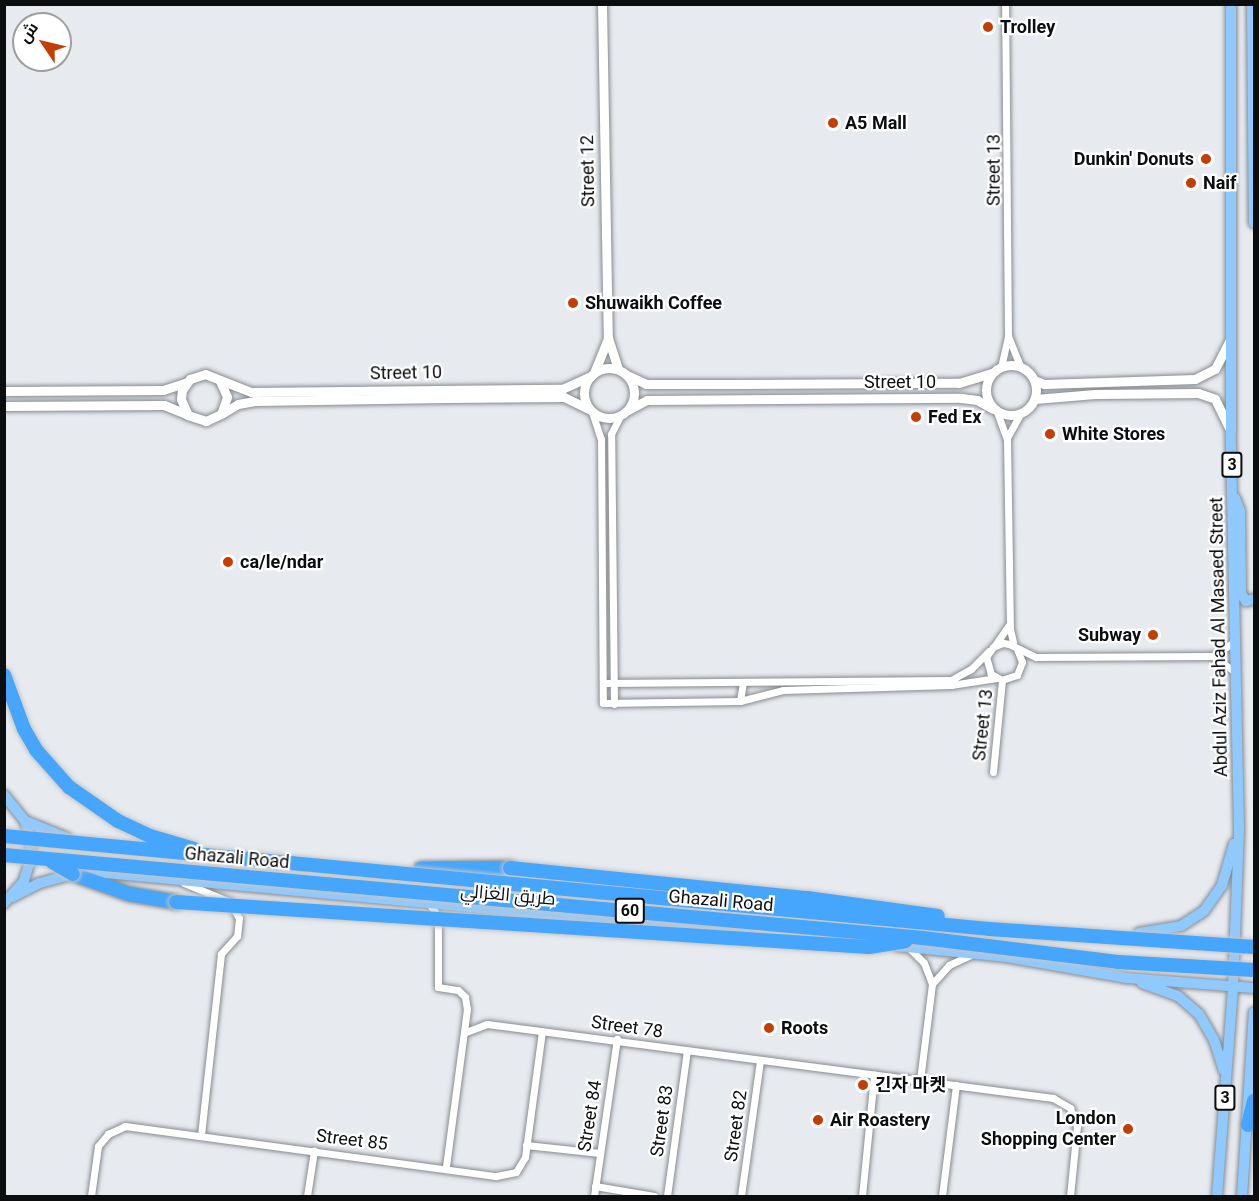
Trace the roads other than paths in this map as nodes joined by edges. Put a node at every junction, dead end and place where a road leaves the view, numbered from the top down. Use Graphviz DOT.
graph roads {
  1 [pos="602,4"];
  2 [pos="1005,4"];
  3 [pos="1252,4"];
  4 [pos="1230,6"];
  5 [pos="1253,22"];
  6 [pos="1254,223"];
  7 [pos="1232,334"];
  8 [pos="1008,336"];
  9 [pos="608,338"];
  10 [pos="1020,366"];
  11 [pos="996,370"];
  12 [pos="623,372"];
  13 [pos="592,374"];
  14 [pos="1034,380"];
  15 [pos="220,381"];
  16 [pos="187,382"];
  17 [pos="4,391"];
  18 [pos="446,393"];
  19 [pos="1035,399"];
  20 [pos="4,406"];
  21 [pos="995,410"];
  22 [pos="590,411"];
  23 [pos="624,413"];
  24 [pos="1021,413"];
  25 [pos="221,414"];
  26 [pos="188,415"];
  27 [pos="1231,432"];
  28 [pos="1007,439"];
  29 [pos="1233,492"];
  30 [pos="1254,599"];
  31 [pos="1010,623"];
  32 [pos="1234,642"];
  33 [pos="1016,647"];
  34 [pos="991,649"];
  35 [pos="1213,656"];
  36 [pos="1036,657"];
  37 [pos="1022,666"];
  38 [pos="1234,671"];
  39 [pos="4,675"];
  40 [pos="999,679"];
  41 [pos="743,682"];
  42 [pos="604,683"];
  43 [pos="613,683"];
  44 [pos="740,701"];
  45 [pos="614,704"];
  46 [pos="993,772"];
  47 [pos="4,795"];
  48 [pos="25,821"];
  49 [pos="1239,829"];
  50 [pos="6,834"];
  51 [pos="4,855"];
  52 [pos="225,858"];
  53 [pos="421,869"];
  54 [pos="184,883"];
  55 [pos="8,900"];
  56 [pos="430,905"];
  57 [pos="989,928"];
  58 [pos="1139,933"];
  59 [pos="923,938"];
  60 [pos="1234,939"];
  61 [pos="1254,940"];
  62 [pos="908,946"];
  63 [pos="1254,947"];
  64 [pos="973,955"];
  65 [pos="1254,970"];
  66 [pos="1127,978"];
  67 [pos="932,984"];
  68 [pos="1233,986"];
  69 [pos="1254,988"];
  70 [pos="1254,1012"];
  71 [pos="542,1031"];
  72 [pos="466,1032"];
  73 [pos="617,1039"];
  74 [pos="687,1050"];
  75 [pos="760,1060"];
  76 [pos="874,1075"];
  77 [pos="920,1081"];
  78 [pos="1226,1082"];
  79 [pos="956,1085"];
  80 [pos="1254,1101"];
  81 [pos="1248,1125"];
  82 [pos="201,1136"];
  83 [pos="526,1144"];
  84 [pos="314,1151"];
  85 [pos="600,1153"];
  86 [pos="446,1167"];
  87 [pos="595,1186"];
  88 [pos="91,1197"];
  89 [pos="307,1197"];
  90 [pos="594,1197"];
  91 [pos="654,1197"];
  92 [pos="667,1197"];
  93 [pos="741,1197"];
  94 [pos="862,1197"];
  95 [pos="942,1197"];
  96 [pos="1070,1197"];
  97 [pos="1217,1197"];
  98 [pos="1242,1197"];
  1 -- 9 [label="street, Street 12"];
  2 -- 8 [label="street, Street 13"];
  3 -- 5 [label="main road"];
  4 -- 7 [label="main road, Abdul Aziz Fahad Al Masaed Street / 3"];
  5 -- 6 [label="main road"];
  7 -- 14 [label="street"];
  7 -- 27 [label="main road, Abdul Aziz Fahad Al Masaed Street / 3"];
  8 -- 10 [label="street, Street 13"];
  8 -- 11 [label="street, Street 13"];
  9 -- 12 [label="street, Street 12"];
  9 -- 13 [label="street, Street 12"];
  10 -- 11 [label="street"];
  10 -- 14 [label="street"];
  11 -- 12 [label="street, Street 10"];
  11 -- 21 [label="street"];
  12 -- 13 [label="street"];
  12 -- 23 [label="street"];
  13 -- 18 [label="street, Street 10"];
  13 -- 22 [label="street"];
  14 -- 19 [label="street"];
  15 -- 16 [label="street"];
  15 -- 18 [label="street, Street 10"];
  15 -- 25 [label="street"];
  16 -- 17 [label="street"];
  16 -- 26 [label="street"];
  18 -- 22 [label="street, Street 10"];
  18 -- 25 [label="street, Street 10"];
  19 -- 24 [label="street"];
  19 -- 27 [label="street"];
  20 -- 26 [label="street"];
  21 -- 23 [label="street, Street 10"];
  21 -- 24 [label="street"];
  21 -- 28 [label="street"];
  22 -- 23 [label="street"];
  22 -- 42 [label="street"];
  23 -- 43 [label="street"];
  24 -- 28 [label="street"];
  25 -- 26 [label="street"];
  27 -- 29 [label="main road, Abdul Aziz Fahad Al Masaed Street / 3"];
  28 -- 31 [label="street"];
  29 -- 30 [label="main road"];
  29 -- 32 [label="main road, Abdul Aziz Fahad Al Masaed Street / 3"];
  31 -- 33 [label="street"];
  31 -- 34 [label="street"];
  32 -- 35 [label="street"];
  32 -- 38 [label="main road, Abdul Aziz Fahad Al Masaed Street / 3"];
  33 -- 34 [label="street"];
  33 -- 36 [label="street"];
  33 -- 37 [label="street"];
  34 -- 40 [label="street"];
  34 -- 41 [label="street"];
  35 -- 36 [label="street"];
  35 -- 38 [label="street"];
  36 -- 37 [label="street"];
  37 -- 40 [label="street"];
  38 -- 49 [label="main road, Abdul Aziz Fahad Al Masaed Street / 3"];
  39 -- 52 [label="highway, bridge"];
  40 -- 44 [label="street"];
  40 -- 46 [label="street, Street 13"];
  41 -- 43 [label="street"];
  41 -- 44 [label="street"];
  42 -- 43 [label="street"];
  42 -- 45 [label="street"];
  43 -- 45 [label="street"];
  44 -- 45 [label="street"];
  47 -- 48 [label="main road"];
  48 -- 53 [label="main road, طريق الغزالي"];
  48 -- 55 [label="main road"];
  49 -- 58 [label="main road"];
  49 -- 60 [label="main road, Abdul Aziz Fahad Al Masaed Street / 3"];
  50 -- 52 [label="highway, Ghazali Road / 60, bridge"];
  50 -- 59 [label="highway, bridge"];
  51 -- 59 [label="highway, Ghazali Road / 60, bridge"];
  52 -- 57 [label="highway, Ghazali Road / 60, bridge"];
  53 -- 57 [label="highway, bridge"];
  53 -- 58 [label="main road, طريق الغزالي"];
  54 -- 55 [label="main road, طريق الغزالي"];
  54 -- 56 [label="main road, طريق الغزالي"];
  54 -- 82 [label="street"];
  56 -- 62 [label="main road, طريق الغزالي"];
  56 -- 72 [label="street"];
  57 -- 63 [label="highway, Ghazali Road / 60, bridge"];
  58 -- 60 [label="main road"];
  59 -- 65 [label="highway, Ghazali Road / 60, bridge"];
  60 -- 61 [label="main road"];
  60 -- 68 [label="main road, Abdul Aziz Fahad Al Masaed Street / 3"];
  62 -- 64 [label="main road, طريق الغزالي"];
  62 -- 67 [label="street"];
  64 -- 66 [label="main road"];
  64 -- 67 [label="street"];
  66 -- 68 [label="main road"];
  66 -- 78 [label="main road"];
  67 -- 77 [label="street"];
  68 -- 69 [label="main road"];
  68 -- 78 [label="main road, Abdul Aziz Fahad Al Masaed Street / 3"];
  70 -- 81 [label="main road, 3"];
  71 -- 72 [label="street, Street 78"];
  71 -- 73 [label="street, Street 78"];
  71 -- 83 [label="street, Street 85"];
  72 -- 86 [label="street"];
  73 -- 74 [label="street, Street 78"];
  73 -- 85 [label="street, Street 84"];
  74 -- 75 [label="street, Street 78"];
  74 -- 92 [label="street, Street 83"];
  75 -- 76 [label="street, Street 78"];
  75 -- 93 [label="street, Street 82"];
  76 -- 77 [label="street, Street 78"];
  76 -- 94 [label="street"];
  77 -- 79 [label="street, Street 78"];
  78 -- 97 [label="main road, Abdul Aziz Fahad Al Masaed Street / 3"];
  79 -- 95 [label="street"];
  79 -- 96 [label="street, Street 78"];
  80 -- 81 [label="highway"];
  81 -- 98 [label="main road, 3"];
  82 -- 84 [label="street, Street 85"];
  82 -- 88 [label="street, Street 85"];
  83 -- 85 [label="street"];
  83 -- 86 [label="street, Street 85"];
  84 -- 86 [label="street, Street 85"];
  84 -- 89 [label="street"];
  85 -- 87 [label="street, Street 84"];
  87 -- 90 [label="street, Street 84"];
  87 -- 91 [label="street"];
}
